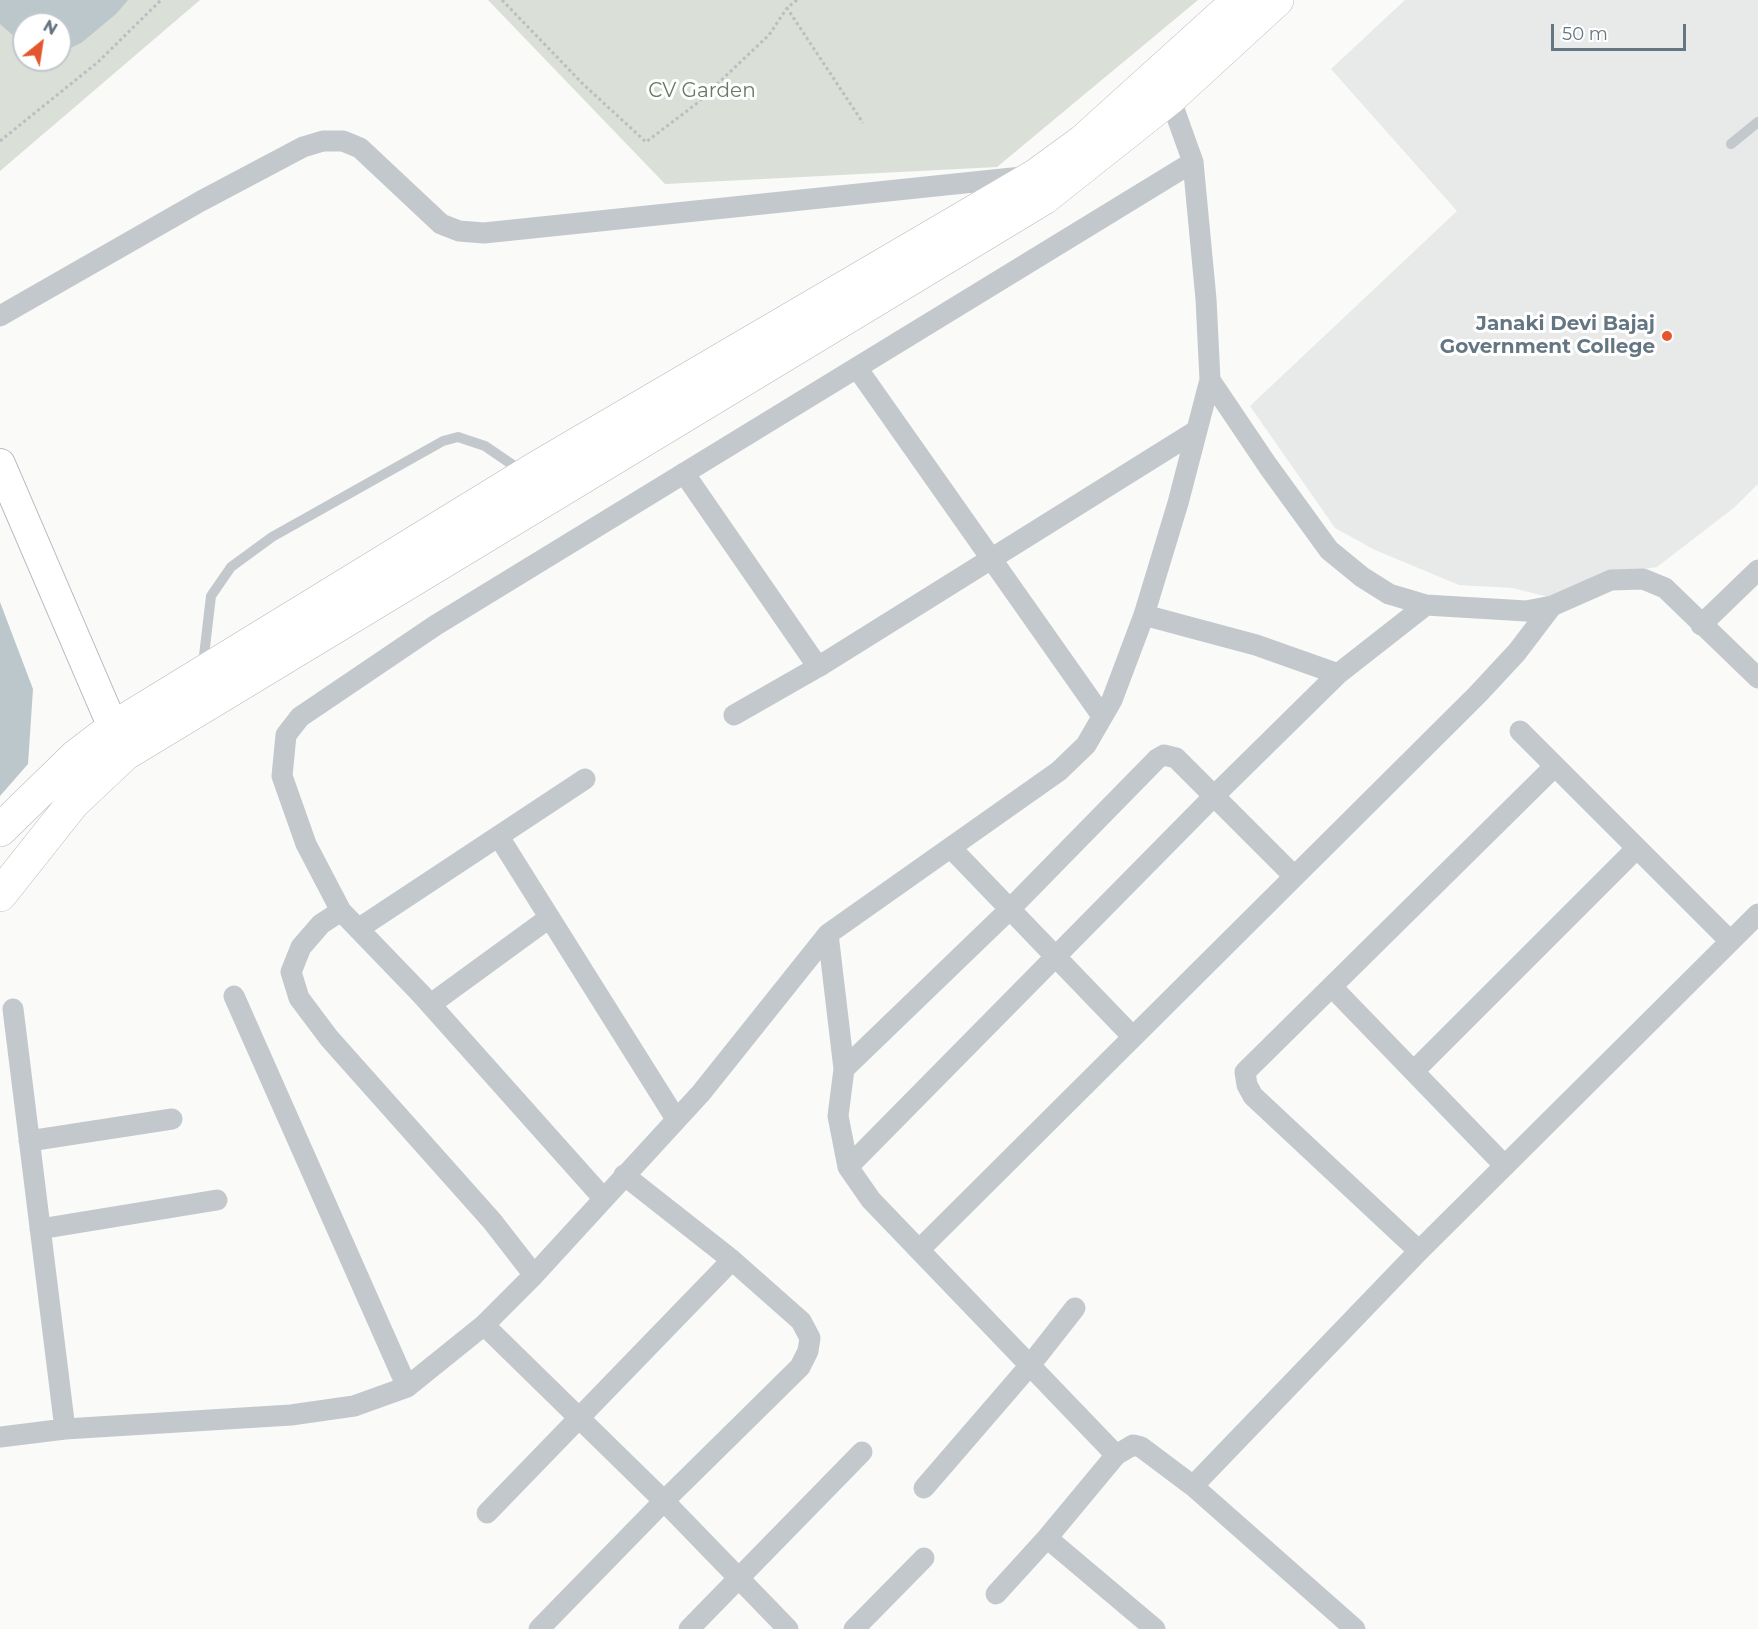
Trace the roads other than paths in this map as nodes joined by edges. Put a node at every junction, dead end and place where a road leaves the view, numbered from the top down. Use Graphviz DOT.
graph roads {
  1 [pos="1239,0"];
  2 [pos="1277,0"];
  3 [pos="1162,89"];
  4 [pos="1758,122"];
  5 [pos="1731,144"];
  6 [pos="1193,162"];
  7 [pos="1035,176"];
  8 [pos="0,316"];
  9 [pos="857,368"];
  10 [pos="1210,380"];
  11 [pos="1196,431"];
  12 [pos="0,464"];
  13 [pos="684,473"];
  14 [pos="526,474"];
  15 [pos="990,559"];
  16 [pos="1758,570"];
  17 [pos="1426,605"];
  18 [pos="1552,606"];
  19 [pos="1144,615"];
  20 [pos="1701,625"];
  21 [pos="818,667"];
  22 [pos="202,673"];
  23 [pos="1338,674"];
  24 [pos="1758,678"];
  25 [pos="734,715"];
  26 [pos="1102,716"];
  27 [pos="1520,732"];
  28 [pos="119,740"];
  29 [pos="1555,766"];
  30 [pos="585,779"];
  31 [pos="1215,795"];
  32 [pos="0,830"];
  33 [pos="499,837"];
  34 [pos="951,848"];
  35 [pos="1637,848"];
  36 [pos="1294,876"];
  37 [pos="0,895"];
  38 [pos="1010,909"];
  39 [pos="341,911"];
  40 [pos="1758,914"];
  41 [pos="549,918"];
  42 [pos="358,929"];
  43 [pos="828,934"];
  44 [pos="1730,941"];
  45 [pos="1056,957"];
  46 [pos="1332,987"];
  47 [pos="234,996"];
  48 [pos="431,1004"];
  49 [pos="13,1010"];
  50 [pos="1133,1037"];
  51 [pos="844,1069"];
  52 [pos="1414,1071"];
  53 [pos="172,1119"];
  54 [pos="676,1119"];
  55 [pos="29,1141"];
  56 [pos="1505,1166"];
  57 [pos="848,1167"];
  58 [pos="624,1175"];
  59 [pos="604,1199"];
  60 [pos="217,1200"];
  61 [pos="40,1229"];
  62 [pos="919,1250"];
  63 [pos="1419,1251"];
  64 [pos="732,1260"];
  65 [pos="534,1275"];
  66 [pos="1075,1308"];
  67 [pos="484,1325"];
  68 [pos="1031,1365"];
  69 [pos="407,1387"];
  70 [pos="579,1419"];
  71 [pos="65,1429"];
  72 [pos="0,1437"];
  73 [pos="862,1452"];
  74 [pos="1116,1455"];
  75 [pos="1193,1486"];
  76 [pos="924,1488"];
  77 [pos="664,1501"];
  78 [pos="487,1513"];
  79 [pos="1047,1538"];
  80 [pos="924,1558"];
  81 [pos="737,1578"];
  82 [pos="996,1594"];
  83 [pos="539,1629"];
  84 [pos="689,1629"];
  85 [pos="788,1629"];
  86 [pos="854,1629"];
  87 [pos="1155,1629"];
  88 [pos="1355,1629"];
  1 -- 3 [label="main road"];
  2 -- 3 [label="main road"];
  3 -- 6 [label="street"];
  3 -- 7 [label="main road"];
  3 -- 28 [label="main road"];
  4 -- 5 [label="lane"];
  6 -- 9 [label="street"];
  6 -- 10 [label="street"];
  7 -- 8 [label="street"];
  7 -- 14 [label="main road"];
  9 -- 13 [label="street"];
  9 -- 15 [label="street"];
  10 -- 11 [label="street"];
  10 -- 17 [label="street"];
  11 -- 15 [label="street"];
  11 -- 19 [label="street"];
  12 -- 28 [label="street"];
  13 -- 21 [label="street"];
  13 -- 39 [label="street"];
  14 -- 22 [label="main road"];
  14 -- 22 [label="lane"];
  15 -- 21 [label="street"];
  15 -- 26 [label="street"];
  16 -- 20 [label="street"];
  17 -- 18 [label="street"];
  17 -- 23 [label="street"];
  18 -- 20 [label="street"];
  18 -- 36 [label="street"];
  19 -- 23 [label="street"];
  19 -- 26 [label="street"];
  20 -- 24 [label="street"];
  21 -- 25 [label="street"];
  22 -- 28 [label="main road"];
  23 -- 31 [label="street"];
  26 -- 34 [label="street"];
  27 -- 29 [label="street"];
  28 -- 32 [label="main road"];
  28 -- 37 [label="main road"];
  29 -- 35 [label="street"];
  29 -- 46 [label="street"];
  30 -- 33 [label="street"];
  31 -- 36 [label="street"];
  31 -- 38 [label="street"];
  31 -- 45 [label="street"];
  33 -- 41 [label="street"];
  33 -- 42 [label="street"];
  34 -- 38 [label="street"];
  34 -- 43 [label="street"];
  35 -- 44 [label="street"];
  35 -- 52 [label="street"];
  36 -- 50 [label="street"];
  38 -- 45 [label="street"];
  38 -- 51 [label="street"];
  39 -- 42 [label="street"];
  39 -- 65 [label="street"];
  40 -- 44 [label="street"];
  41 -- 48 [label="street"];
  41 -- 54 [label="street"];
  42 -- 48 [label="street"];
  43 -- 51 [label="street"];
  43 -- 54 [label="street"];
  44 -- 56 [label="street"];
  45 -- 50 [label="street"];
  45 -- 57 [label="street"];
  46 -- 52 [label="street"];
  46 -- 63 [label="street"];
  47 -- 69 [label="street"];
  48 -- 59 [label="street"];
  49 -- 55 [label="street"];
  50 -- 62 [label="street"];
  51 -- 57 [label="street"];
  52 -- 56 [label="street"];
  53 -- 55 [label="street"];
  54 -- 58 [label="street"];
  55 -- 61 [label="street"];
  56 -- 63 [label="street"];
  57 -- 62 [label="street"];
  58 -- 59 [label="street"];
  58 -- 64 [label="street"];
  59 -- 65 [label="street"];
  60 -- 61 [label="street"];
  61 -- 71 [label="street"];
  62 -- 68 [label="street"];
  63 -- 75 [label="street"];
  64 -- 70 [label="street"];
  64 -- 77 [label="street"];
  65 -- 67 [label="street"];
  66 -- 68 [label="street"];
  67 -- 69 [label="street"];
  67 -- 70 [label="street"];
  68 -- 74 [label="street"];
  68 -- 76 [label="street"];
  69 -- 71 [label="street"];
  70 -- 77 [label="street"];
  70 -- 78 [label="street"];
  71 -- 72 [label="street"];
  73 -- 81 [label="street"];
  74 -- 75 [label="street"];
  74 -- 79 [label="street"];
  75 -- 88 [label="street"];
  77 -- 81 [label="street"];
  77 -- 83 [label="street"];
  79 -- 82 [label="street"];
  79 -- 87 [label="street"];
  80 -- 86 [label="street"];
  81 -- 84 [label="street"];
  81 -- 85 [label="street"];
}
